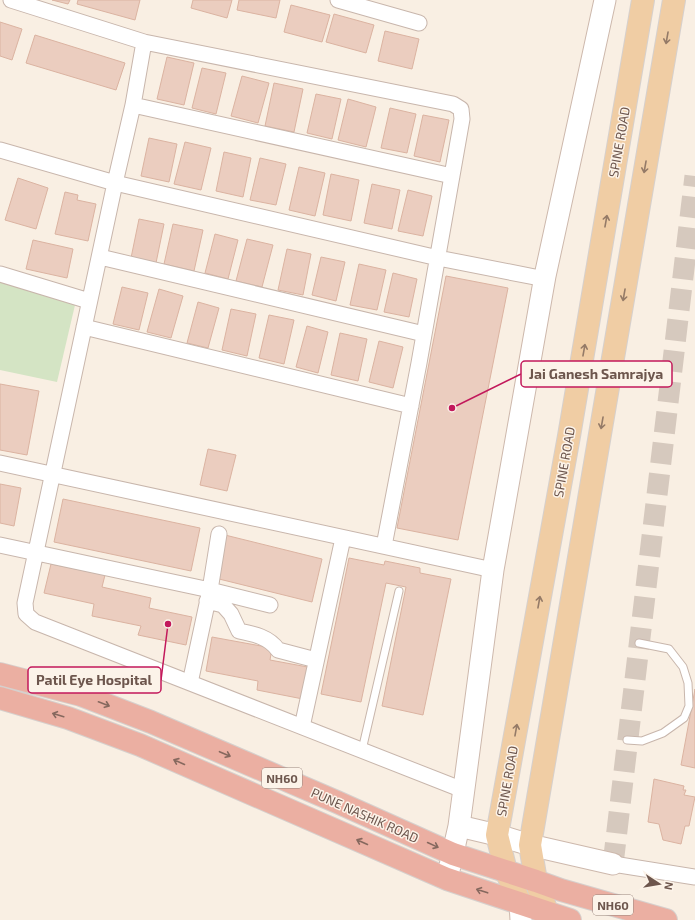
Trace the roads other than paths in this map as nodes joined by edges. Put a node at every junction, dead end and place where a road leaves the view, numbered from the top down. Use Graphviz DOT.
graph roads {
  1 [pos="11,0"];
  2 [pos="338,0"];
  3 [pos="605,0"];
  4 [pos="643,0"];
  5 [pos="674,0"];
  6 [pos="419,22"];
  7 [pos="144,42"];
  8 [pos="133,105"];
  9 [pos="0,150"];
  10 [pos="452,176"];
  11 [pos="115,183"];
  12 [pos="100,257"];
  13 [pos="438,258"];
  14 [pos="0,274"];
  15 [pos="545,280"];
  16 [pos="89,301"];
  17 [pos="84,327"];
  18 [pos="424,334"];
  19 [pos="411,406"];
  20 [pos="0,463"];
  21 [pos="53,475"];
  22 [pos="219,534"];
  23 [pos="342,538"];
  24 [pos="0,545"];
  25 [pos="384,546"];
  26 [pos="36,553"];
  27 [pos="493,570"];
  28 [pos="399,591"];
  29 [pos="209,596"];
  30 [pos="270,605"];
  31 [pos="639,643"];
  32 [pos="316,660"];
  33 [pos="0,674"];
  34 [pos="190,683"];
  35 [pos="0,698"];
  36 [pos="302,727"];
  37 [pos="627,740"];
  38 [pos="362,750"];
  39 [pos="463,790"];
  40 [pos="459,826"];
  41 [pos="497,835"];
  42 [pos="530,845"];
  43 [pos="453,854"];
  44 [pos="612,864"];
  45 [pos="506,871"];
  46 [pos="695,877"];
  47 [pos="447,879"];
  48 [pos="536,881"];
  49 [pos="520,912"];
  50 [pos="547,916"];
  51 [pos="570,920"];
  52 [pos="666,920"];
  1 -- 7 [label="street"];
  2 -- 6 [label="street"];
  3 -- 15 [label="street"];
  41 -- 4 [label="main road, SPINE ROAD, one-way"];
  5 -- 42 [label="main road, one-way"];
  7 -- 8 [label="street"];
  7 -- 10 [label="street"];
  8 -- 10 [label="street"];
  8 -- 11 [label="street"];
  9 -- 11 [label="street"];
  10 -- 13 [label="street"];
  11 -- 12 [label="street"];
  11 -- 13 [label="street"];
  12 -- 16 [label="street"];
  12 -- 18 [label="street"];
  13 -- 15 [label="street"];
  13 -- 18 [label="street"];
  14 -- 16 [label="street"];
  15 -- 27 [label="street"];
  16 -- 17 [label="street"];
  17 -- 19 [label="street"];
  17 -- 21 [label="street"];
  18 -- 19 [label="street"];
  19 -- 25 [label="street"];
  20 -- 21 [label="street"];
  21 -- 23 [label="street"];
  21 -- 26 [label="street"];
  22 -- 29 [label="street"];
  23 -- 25 [label="street"];
  23 -- 32 [label="street"];
  24 -- 26 [label="street"];
  25 -- 27 [label="street"];
  26 -- 29 [label="street"];
  26 -- 34 [label="street"];
  27 -- 39 [label="street"];
  28 -- 38 [label="lane"];
  29 -- 30 [label="street"];
  29 -- 32 [label="street"];
  29 -- 34 [label="street"];
  31 -- 37 [label="lane"];
  32 -- 36 [label="street"];
  33 -- 43 [label="highway, PUNE NASHIK ROAD / NH60, one-way"];
  34 -- 36 [label="street"];
  47 -- 35 [label="highway, PUNE NASHIK ROAD / NH60, one-way"];
  36 -- 38 [label="street"];
  38 -- 39 [label="street"];
  39 -- 40 [label="street"];
  40 -- 41 [label="street"];
  40 -- 43 [label="street"];
  41 -- 42 [label="street"];
  41 -- 45 [label="main road, SPINE ROAD"];
  42 -- 44 [label="street"];
  42 -- 48 [label="main road"];
  43 -- 45 [label="highway, PUNE NASHIK ROAD / NH60"];
  43 -- 47 [label="street"];
  44 -- 46 [label="street"];
  45 -- 48 [label="highway, PUNE NASHIK ROAD / NH60"];
  45 -- 49 [label="main road, SPINE ROAD"];
  49 -- 47 [label="highway, PUNE NASHIK ROAD / NH60, one-way"];
  48 -- 50 [label="main road"];
  48 -- 52 [label="highway, PUNE NASHIK ROAD / NH60"];
  49 -- 50 [label="highway, PUNE NASHIK ROAD / NH60"];
  50 -- 51 [label="highway, PUNE NASHIK ROAD / NH60"];
}
